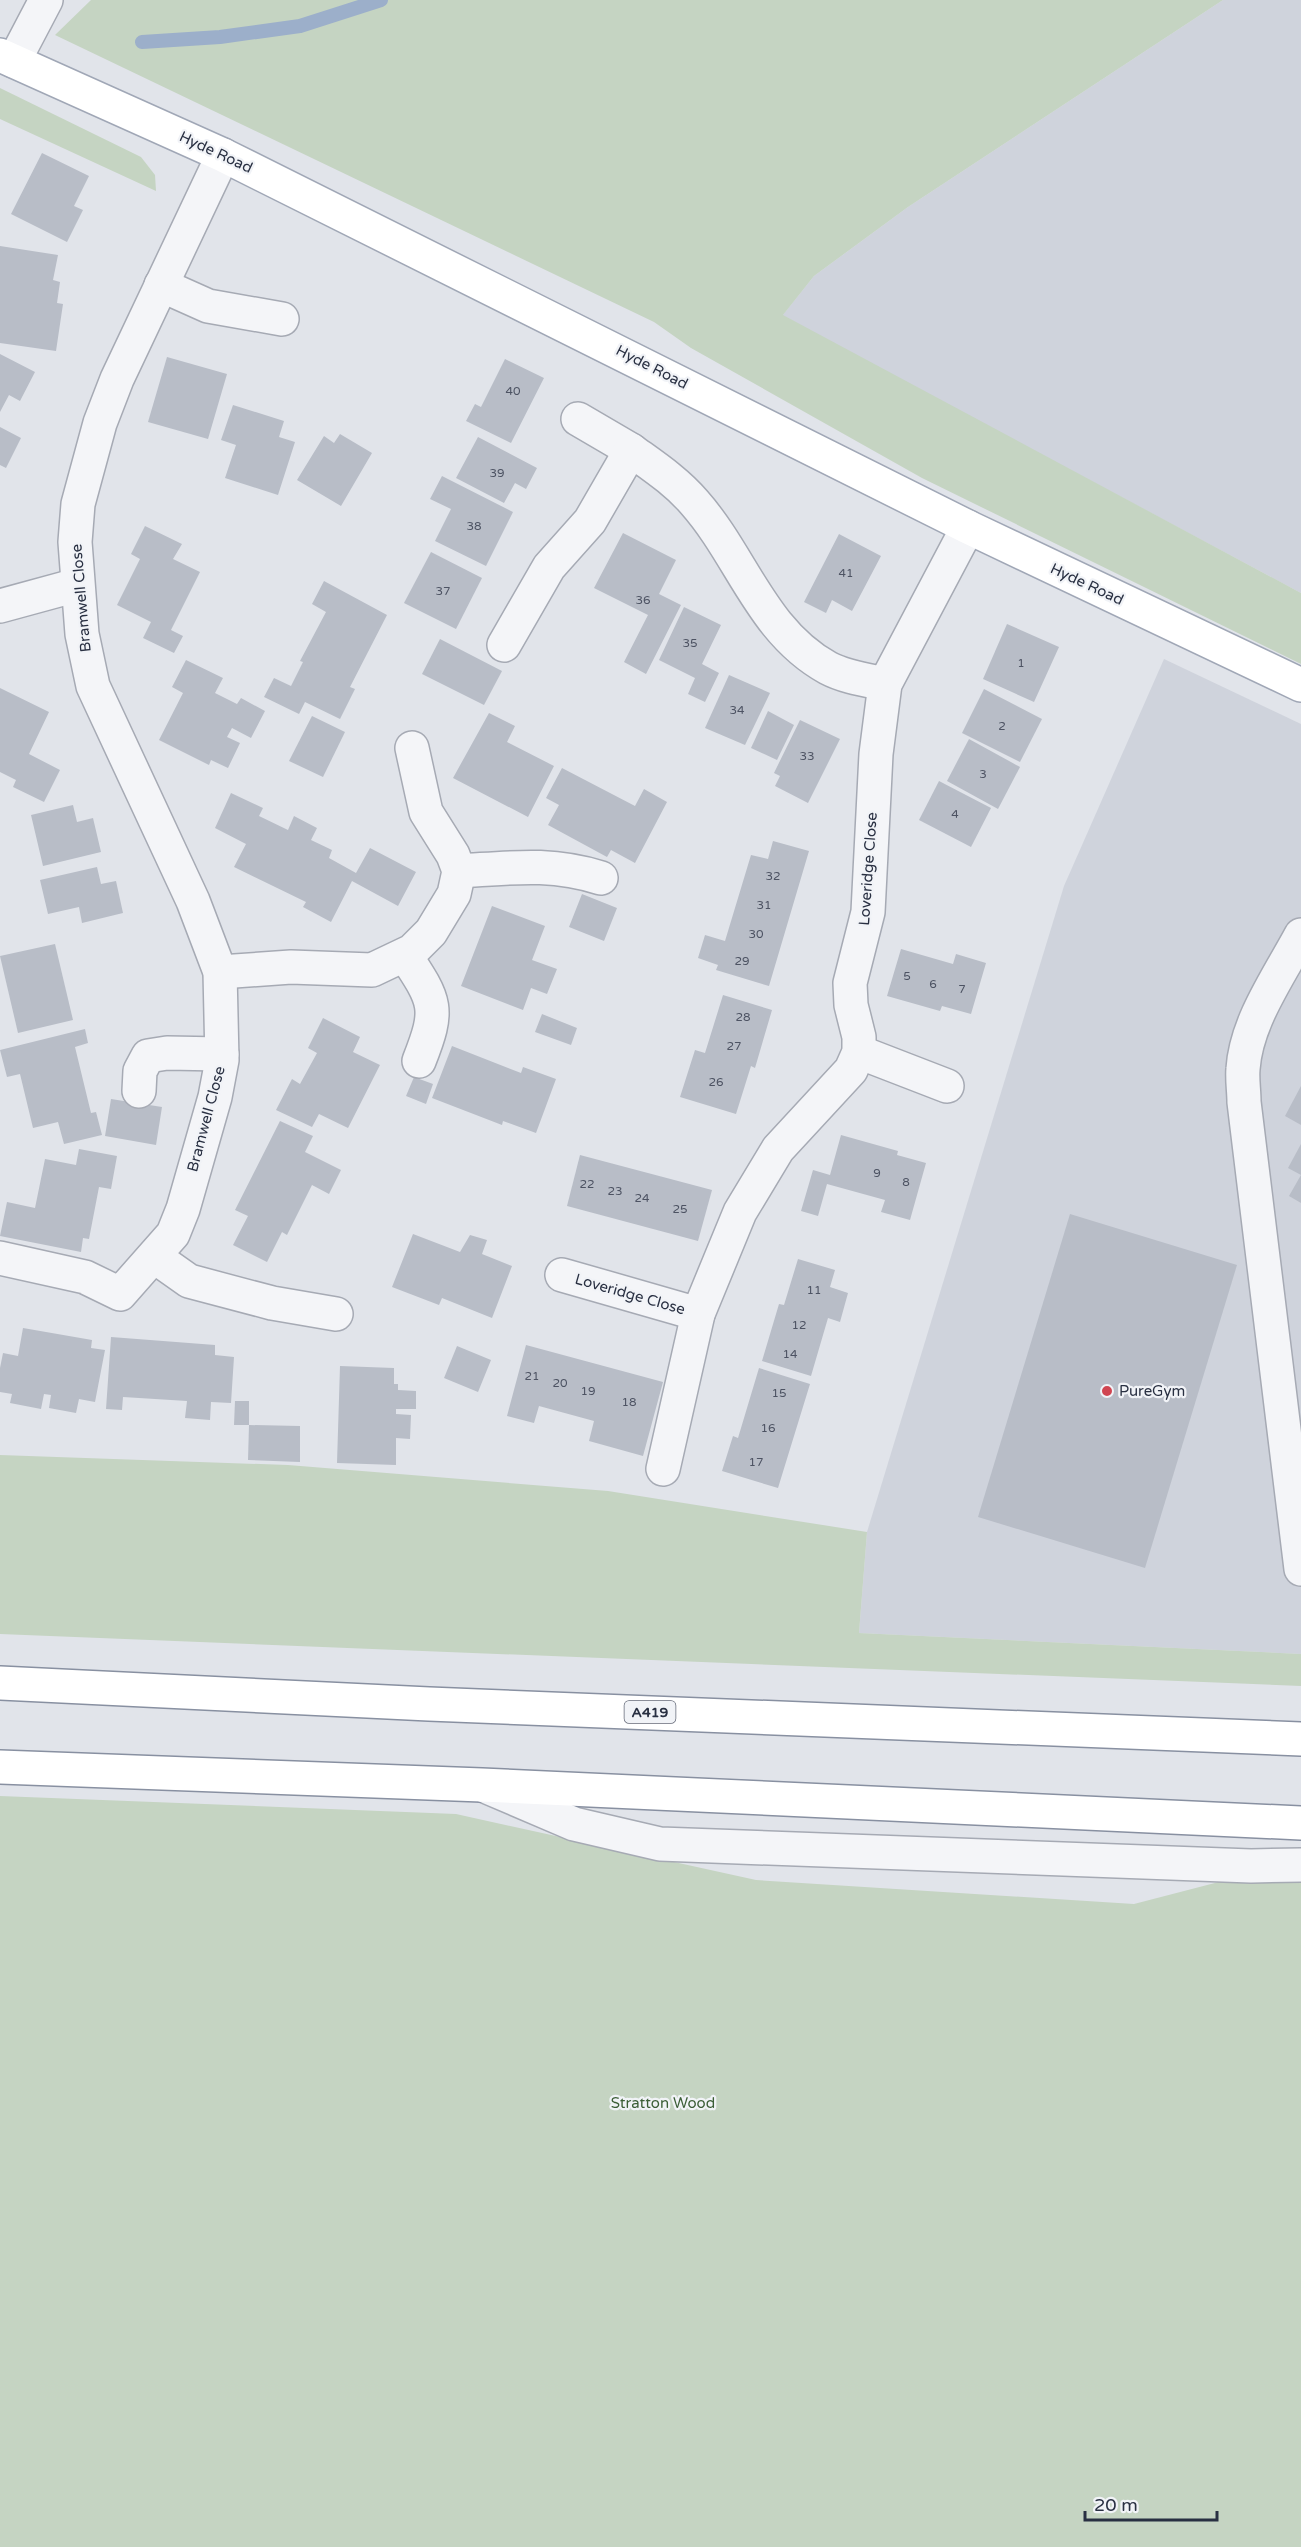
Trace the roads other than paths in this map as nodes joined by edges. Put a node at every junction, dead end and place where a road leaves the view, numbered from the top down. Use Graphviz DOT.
graph roads {
  1 [pos="46,0"];
  2 [pos="7,58"];
  3 [pos="223,154"];
  4 [pos="161,285"];
  5 [pos="282,319"];
  6 [pos="578,419"];
  7 [pos="631,450"];
  8 [pos="968,527"];
  9 [pos="77,585"];
  10 [pos="0,606"];
  11 [pos="504,645"];
  12 [pos="885,684"];
  13 [pos="1301,685"];
  14 [pos="412,748"];
  15 [pos="459,871"];
  16 [pos="601,878"];
  17 [pos="1301,935"];
  18 [pos="405,955"];
  19 [pos="220,972"];
  20 [pos="859,1052"];
  21 [pos="222,1054"];
  22 [pos="419,1061"];
  23 [pos="947,1086"];
  24 [pos="139,1091"];
  25 [pos="154,1257"];
  26 [pos="0,1258"];
  27 [pos="562,1275"];
  28 [pos="336,1314"];
  29 [pos="698,1314"];
  30 [pos="663,1469"];
  31 [pos="1301,1569"];
  32 [pos="0,1683"];
  33 [pos="1301,1739"];
  34 [pos="0,1767"];
  35 [pos="482,1785"];
  36 [pos="1301,1823"];
  37 [pos="1301,1864"];
  1 -- 2 [label="street"];
  2 -- 3 [label="main road, Hyde Road"];
  3 -- 4 [label="street, Bramwell Close"];
  3 -- 8 [label="main road, Hyde Road"];
  4 -- 5 [label="street"];
  4 -- 9 [label="street, Bramwell Close"];
  6 -- 7 [label="street"];
  7 -- 11 [label="street"];
  7 -- 12 [label="street"];
  8 -- 12 [label="street, Loveridge Close"];
  8 -- 13 [label="main road, Hyde Road"];
  9 -- 10 [label="street"];
  9 -- 19 [label="street, Bramwell Close"];
  12 -- 20 [label="street, Loveridge Close"];
  14 -- 15 [label="street"];
  15 -- 16 [label="street"];
  15 -- 18 [label="street"];
  17 -- 31 [label="street"];
  18 -- 19 [label="street"];
  18 -- 22 [label="street"];
  19 -- 21 [label="street, Bramwell Close"];
  20 -- 23 [label="street"];
  20 -- 29 [label="street, Loveridge Close"];
  21 -- 24 [label="street"];
  21 -- 25 [label="street, Bramwell Close"];
  25 -- 26 [label="street, Bramwell Close"];
  25 -- 28 [label="street"];
  27 -- 29 [label="street, Loveridge Close"];
  29 -- 30 [label="street, Loveridge Close"];
  32 -- 33 [label="main road, A419"];
  34 -- 35 [label="main road"];
  35 -- 36 [label="main road"];
  35 -- 37 [label="street"];
}
